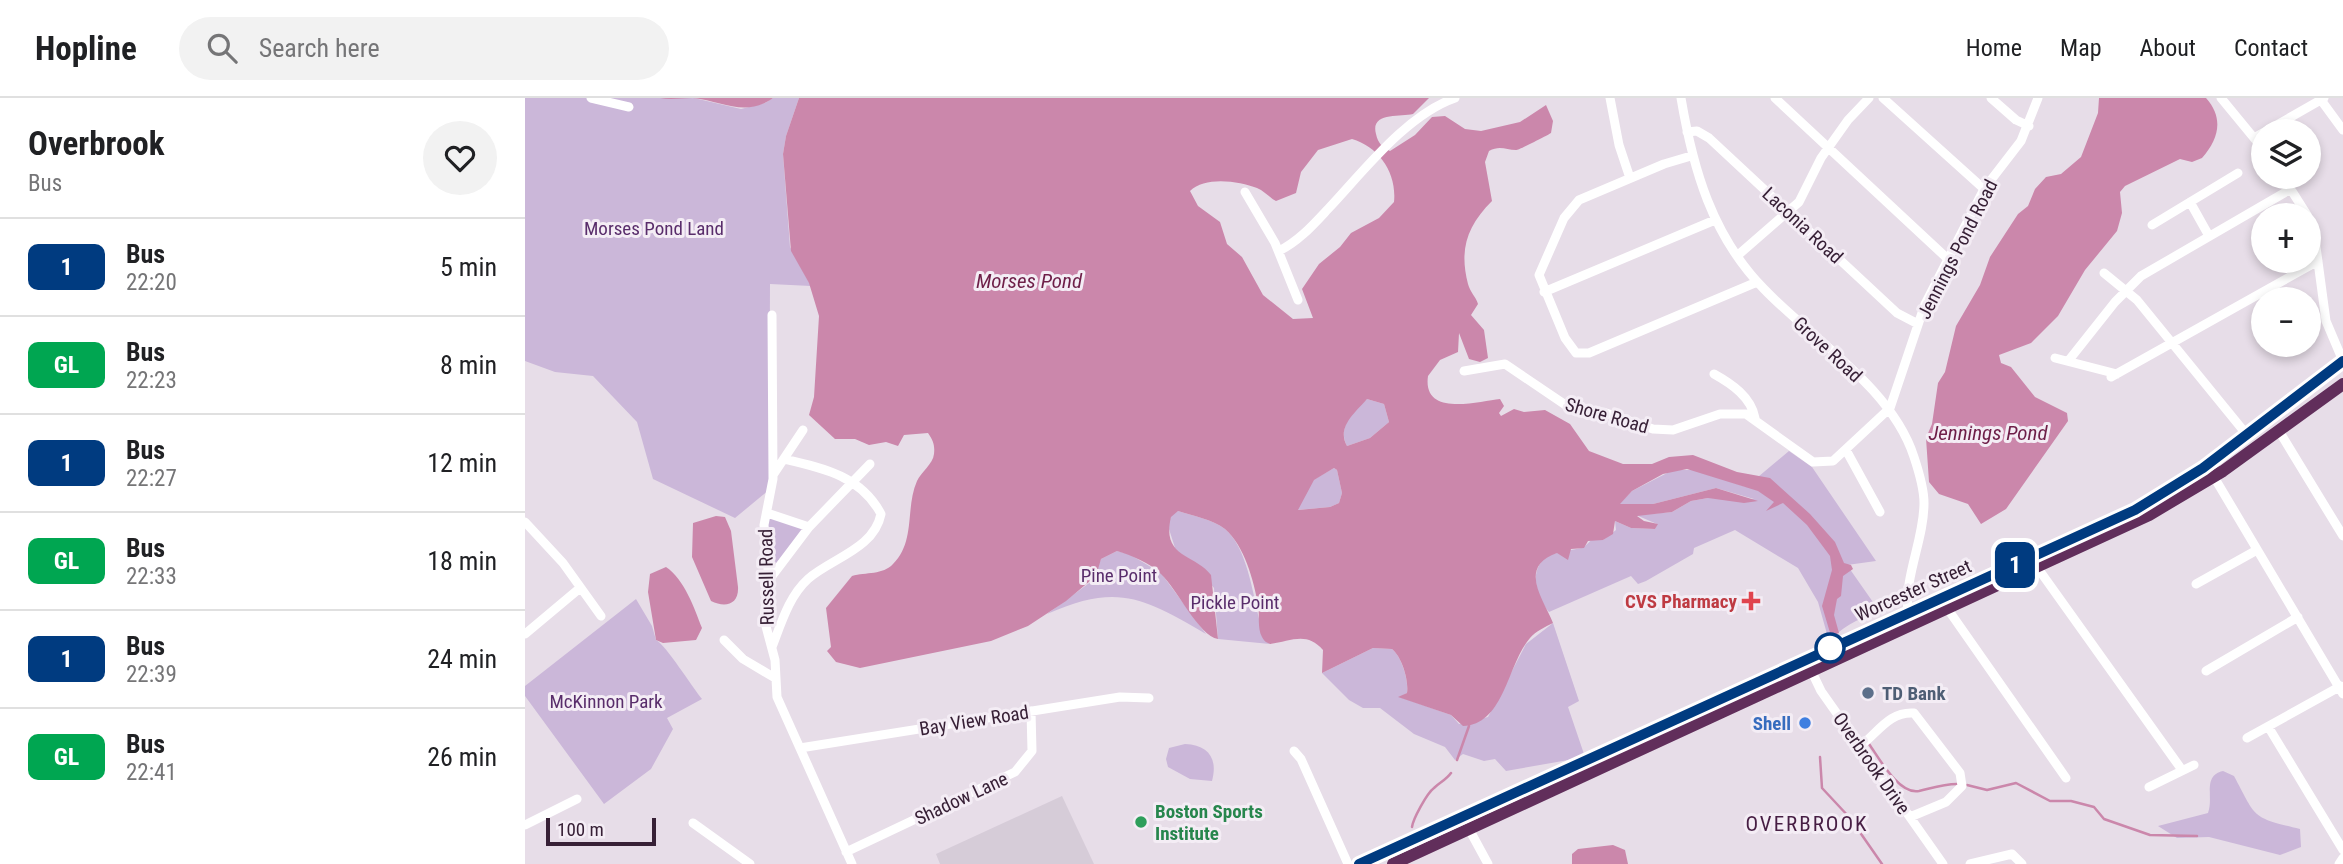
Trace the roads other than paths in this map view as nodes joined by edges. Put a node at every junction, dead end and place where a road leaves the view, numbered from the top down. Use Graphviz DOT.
graph roads {
  1 [pos="591,98"];
  2 [pos="1455,98"];
  3 [pos="1610,98"];
  4 [pos="1681,98"];
  5 [pos="1775,98"];
  6 [pos="1869,98"];
  7 [pos="1883,98"];
  8 [pos="1991,98"];
  9 [pos="2038,98"];
  10 [pos="2221,98"];
  11 [pos="2323,99"];
  12 [pos="629,107"];
  13 [pos="2287,119"];
  14 [pos="2029,126"];
  15 [pos="2343,130"];
  16 [pos="1686,132"];
  17 [pos="2251,136"];
  18 [pos="1829,148"];
  19 [pos="1691,156"];
  20 [pos="2238,173"];
  21 [pos="1630,178"];
  22 [pos="1984,189"];
  23 [pos="2291,189"];
  24 [pos="1245,192"];
  25 [pos="2190,202"];
  26 [pos="2300,203"];
  27 [pos="1789,212"];
  28 [pos="1715,220"];
  29 [pos="2152,225"];
  30 [pos="2209,236"];
  31 [pos="1279,251"];
  32 [pos="1738,256"];
  33 [pos="1950,261"];
  34 [pos="2103,273"];
  35 [pos="2296,273"];
  36 [pos="2320,273"];
  37 [pos="1757,282"];
  38 [pos="2126,289"];
  39 [pos="1544,292"];
  40 [pos="1298,300"];
  41 [pos="772,315"];
  42 [pos="1918,324"];
  43 [pos="2172,342"];
  44 [pos="2055,358"];
  45 [pos="2069,360"];
  46 [pos="2343,361"];
  47 [pos="1464,371"];
  48 [pos="1714,374"];
  49 [pos="2343,384"];
  50 [pos="1890,408"];
  51 [pos="1755,418"];
  52 [pos="803,430"];
  53 [pos="2279,431"];
  54 [pos="2247,435"];
  55 [pos="1846,450"];
  56 [pos="784,459"];
  57 [pos="870,464"];
  58 [pos="773,475"];
  59 [pos="2214,477"];
  60 [pos="853,482"];
  61 [pos="1880,512"];
  62 [pos="767,513"];
  63 [pos="525,522"];
  64 [pos="809,527"];
  65 [pos="2343,536"];
  66 [pos="2257,550"];
  67 [pos="2037,567"];
  68 [pos="769,580"];
  69 [pos="2196,584"];
  70 [pos="580,588"];
  71 [pos="1947,608"];
  72 [pos="1908,613"];
  73 [pos="601,617"];
  74 [pos="2298,617"];
  75 [pos="525,634"];
  76 [pos="724,640"];
  77 [pos="772,647"];
  78 [pos="1807,660"];
  79 [pos="2206,671"];
  80 [pos="1812,672"];
  81 [pos="775,678"];
  82 [pos="2342,689"];
  83 [pos="1149,698"];
  84 [pos="1031,711"];
  85 [pos="2269,728"];
  86 [pos="2247,738"];
  87 [pos="1860,746"];
  88 [pos="800,748"];
  89 [pos="1294,751"];
  90 [pos="2194,765"];
  91 [pos="2182,770"];
  92 [pos="2066,778"];
  93 [pos="2149,787"];
  94 [pos="577,799"];
  95 [pos="1910,817"];
  96 [pos="693,823"];
  97 [pos="525,825"];
  98 [pos="1469,829"];
  99 [pos="2343,850"];
  100 [pos="846,852"];
  101 [pos="2343,858"];
  102 [pos="750,864"];
  103 [pos="852,864"];
  104 [pos="1348,864"];
  105 [pos="1359,864"];
  106 [pos="1394,864"];
  107 [pos="1488,864"];
  108 [pos="1943,864"];
  109 [pos="1970,864"];
  110 [pos="2022,864"];
  111 [pos="2339,864"];
  1 -- 12 [label="street"];
  2 -- 31 [label="street"];
  3 -- 21 [label="street"];
  4 -- 16 [label="street, Grove Road"];
  5 -- 18 [label="street"];
  6 -- 18 [label="street"];
  7 -- 22 [label="street"];
  8 -- 14 [label="street"];
  9 -- 14 [label="street, Jennings Pond Road"];
  10 -- 17 [label="street"];
  11 -- 13 [label="street"];
  11 -- 15 [label="street"];
  14 -- 22 [label="street, Jennings Pond Road"];
  16 -- 19 [label="street, Grove Road"];
  16 -- 27 [label="street, Laconia Road"];
  18 -- 27 [label="street"];
  18 -- 33 [label="street"];
  19 -- 21 [label="street"];
  19 -- 28 [label="street, Grove Road"];
  20 -- 25 [label="street"];
  21 -- 39 [label="street"];
  22 -- 33 [label="street, Jennings Pond Road"];
  23 -- 26 [label="street"];
  23 -- 30 [label="street"];
  24 -- 31 [label="street"];
  25 -- 29 [label="street"];
  25 -- 30 [label="street"];
  27 -- 32 [label="street"];
  27 -- 42 [label="street, Laconia Road"];
  28 -- 32 [label="street, Grove Road"];
  28 -- 39 [label="street"];
  30 -- 38 [label="street"];
  31 -- 40 [label="street"];
  32 -- 37 [label="street, Grove Road"];
  33 -- 42 [label="street, Jennings Pond Road"];
  34 -- 38 [label="street"];
  35 -- 43 [label="street"];
  36 -- 46 [label="street"];
  37 -- 39 [label="street"];
  37 -- 50 [label="street, Grove Road"];
  38 -- 43 [label="street"];
  38 -- 45 [label="street"];
  41 -- 58 [label="street, Russell Road"];
  42 -- 50 [label="street, Jennings Pond Road"];
  43 -- 45 [label="street"];
  43 -- 54 [label="street"];
  44 -- 45 [label="street"];
  46 -- 54 [label="highway, Worcester Street"];
  47 -- 51 [label="street, Shore Road"];
  48 -- 51 [label="street"];
  49 -- 53 [label="highway, Worcester Street"];
  50 -- 55 [label="street"];
  50 -- 72 [label="street, Grove Road"];
  51 -- 55 [label="street"];
  52 -- 56 [label="street"];
  53 -- 59 [label="highway, Worcester Street"];
  53 -- 65 [label="street"];
  54 -- 72 [label="highway, Worcester Street"];
  55 -- 61 [label="street"];
  56 -- 58 [label="street"];
  56 -- 60 [label="street"];
  57 -- 60 [label="street"];
  58 -- 62 [label="street, Russell Road"];
  59 -- 66 [label="street"];
  59 -- 67 [label="highway, Worcester Street"];
  60 -- 64 [label="street"];
  60 -- 77 [label="street"];
  62 -- 64 [label="street"];
  62 -- 68 [label="street, Russell Road"];
  63 -- 70 [label="street"];
  64 -- 68 [label="street"];
  66 -- 69 [label="street"];
  66 -- 74 [label="street"];
  67 -- 71 [label="highway, Worcester Street"];
  67 -- 91 [label="street"];
  68 -- 77 [label="street, Russell Road"];
  70 -- 73 [label="street"];
  70 -- 75 [label="street"];
  71 -- 80 [label="highway, Worcester Street"];
  71 -- 92 [label="street"];
  72 -- 78 [label="highway, Worcester Street"];
  74 -- 79 [label="street"];
  74 -- 82 [label="street"];
  76 -- 81 [label="street"];
  77 -- 81 [label="street, Russell Road"];
  78 -- 80 [label="street, Overbrook Drive"];
  78 -- 105 [label="highway, Worcester Street"];
  80 -- 87 [label="street, Overbrook Drive"];
  80 -- 98 [label="highway, Worcester Street"];
  81 -- 88 [label="street, Russell Road"];
  82 -- 85 [label="street"];
  83 -- 84 [label="street, Bay View Road"];
  84 -- 88 [label="street, Bay View Road"];
  84 -- 100 [label="street, Shadow Lane"];
  85 -- 86 [label="street"];
  85 -- 99 [label="street"];
  87 -- 95 [label="street, Overbrook Drive"];
  87 -- 95 [label="street"];
  88 -- 100 [label="street, Russell Road"];
  89 -- 104 [label="street"];
  90 -- 91 [label="street"];
  91 -- 93 [label="street"];
  94 -- 97 [label="street"];
  95 -- 108 [label="street, Overbrook Drive"];
  96 -- 102 [label="street"];
  98 -- 106 [label="highway, Worcester Street"];
  98 -- 107 [label="street"];
  100 -- 103 [label="street, Russell Road"];
  101 -- 111 [label="street"];
  109 -- 110 [label="street"];
}
